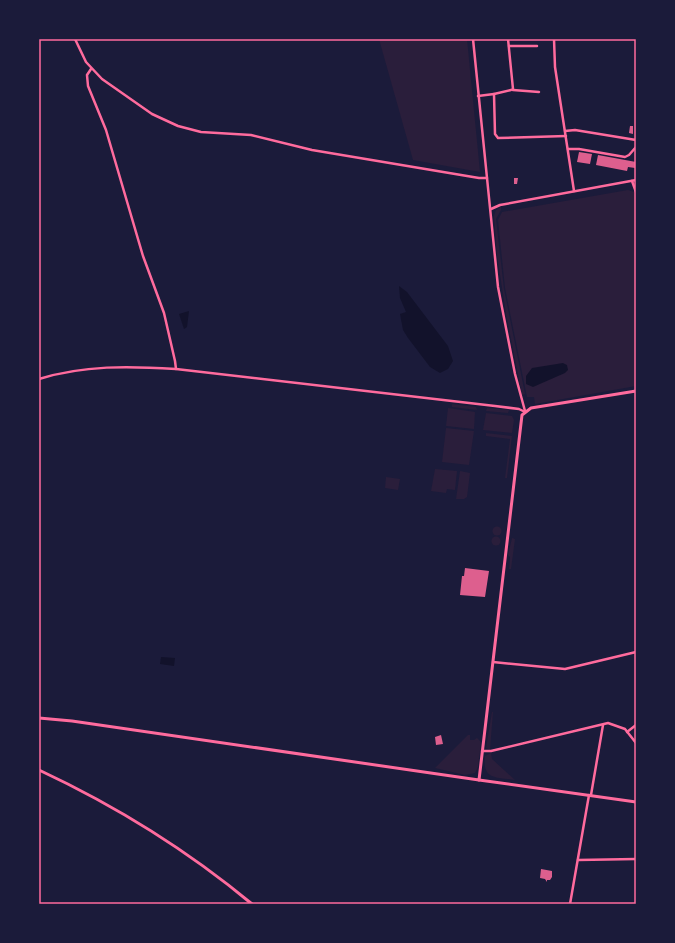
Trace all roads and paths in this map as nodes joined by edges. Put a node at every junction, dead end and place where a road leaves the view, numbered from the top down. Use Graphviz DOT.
graph roads {
  1 [pos="74,39"];
  2 [pos="472,39"];
  3 [pos="508,39"];
  4 [pos="554,39"];
  5 [pos="509,46"];
  6 [pos="537,46"];
  7 [pos="91,68"];
  8 [pos="513,90"];
  9 [pos="539,92"];
  10 [pos="494,94"];
  11 [pos="478,96"];
  12 [pos="565,130"];
  13 [pos="566,136"];
  14 [pos="636,140"];
  15 [pos="636,147"];
  16 [pos="568,149"];
  17 [pos="487,178"];
  18 [pos="634,181"];
  19 [pos="574,191"];
  20 [pos="636,192"];
  21 [pos="490,209"];
  22 [pos="176,369"];
  23 [pos="39,378"];
  24 [pos="636,391"];
  25 [pos="525,412"];
  26 [pos="636,652"];
  27 [pos="493,662"];
  28 [pos="39,718"];
  29 [pos="603,725"];
  30 [pos="636,725"];
  31 [pos="627,732"];
  32 [pos="636,743"];
  33 [pos="482,751"];
  34 [pos="39,770"];
  35 [pos="479,780"];
  36 [pos="590,795"];
  37 [pos="636,802"];
  38 [pos="636,859"];
  39 [pos="578,860"];
  40 [pos="252,904"];
  41 [pos="570,904"];
  1 -- 7 [label="street"];
  2 -- 11 [label="street"];
  3 -- 5 [label="street"];
  4 -- 12 [label="street"];
  5 -- 6 [label="street"];
  5 -- 8 [label="street"];
  7 -- 17 [label="street"];
  7 -- 22 [label="street"];
  8 -- 9 [label="street"];
  8 -- 10 [label="street"];
  10 -- 11 [label="street"];
  10 -- 13 [label="street"];
  11 -- 17 [label="street"];
  12 -- 13 [label="street"];
  12 -- 14 [label="street"];
  13 -- 16 [label="street"];
  15 -- 16 [label="street"];
  16 -- 19 [label="street"];
  17 -- 21 [label="street"];
  18 -- 19 [label="street"];
  18 -- 20 [label="street"];
  19 -- 21 [label="street"];
  21 -- 25 [label="street"];
  22 -- 23 [label="street"];
  22 -- 25 [label="street"];
  24 -- 25 [label="main road"];
  25 -- 27 [label="main road"];
  26 -- 27 [label="street"];
  27 -- 33 [label="main road"];
  28 -- 35 [label="main road"];
  29 -- 31 [label="street"];
  29 -- 33 [label="street"];
  29 -- 36 [label="street"];
  30 -- 31 [label="street"];
  31 -- 32 [label="street"];
  33 -- 35 [label="main road"];
  34 -- 40 [label="main road"];
  35 -- 36 [label="main road"];
  36 -- 37 [label="main road"];
  36 -- 39 [label="street"];
  38 -- 39 [label="street"];
  39 -- 41 [label="street"];
}
